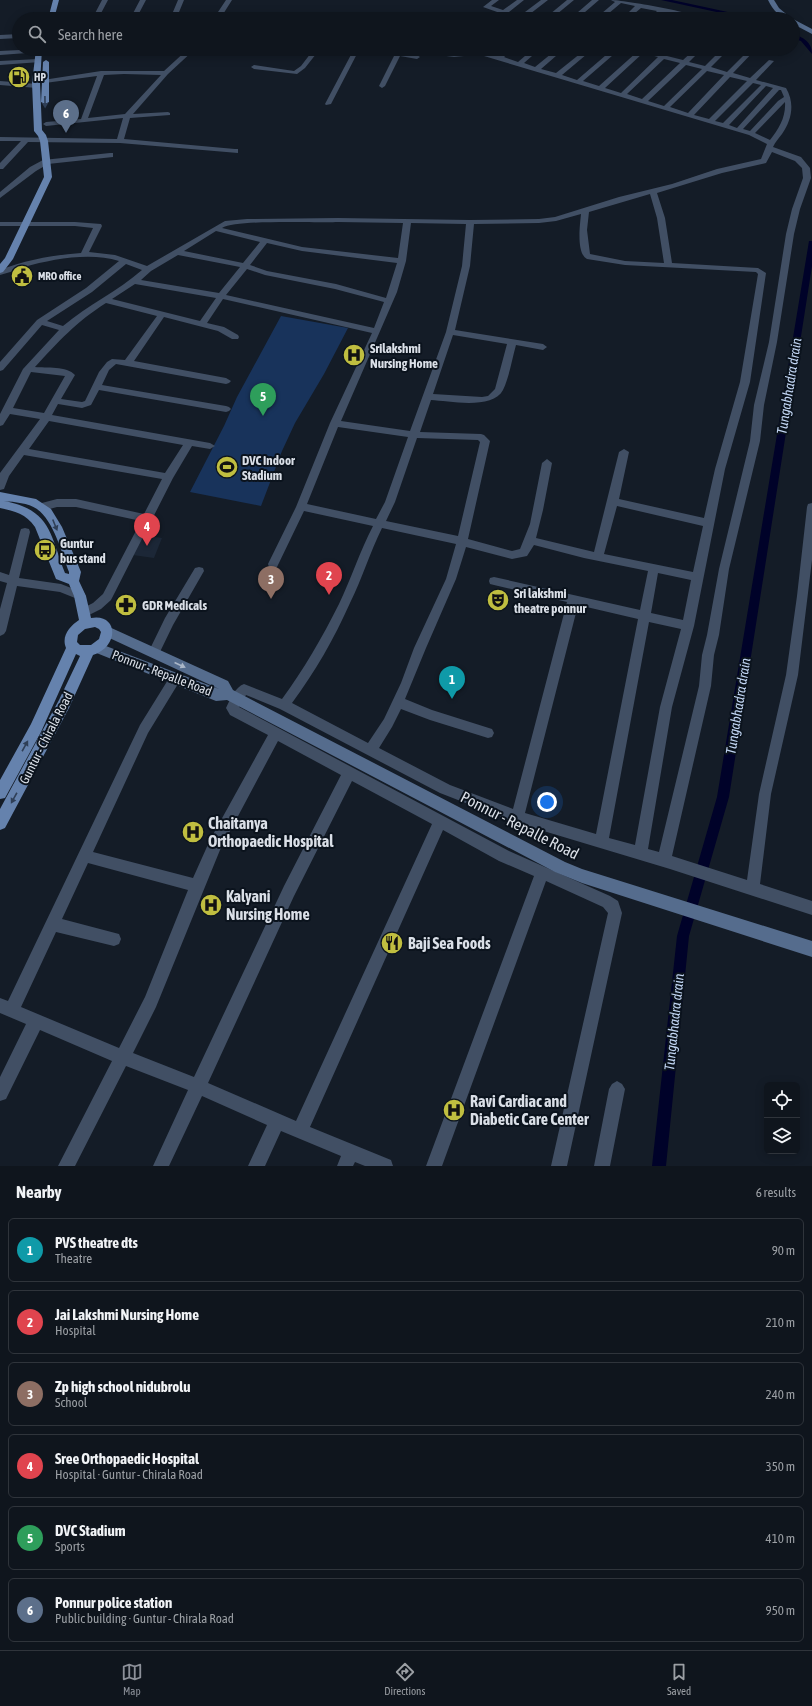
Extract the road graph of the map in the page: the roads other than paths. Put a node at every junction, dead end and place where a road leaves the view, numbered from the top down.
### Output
1 (49, 0) edge
2 (56, 0) edge
3 (106, 0) edge
4 (143, 0) edge
5 (181, 0) edge
6 (229, 0) edge
7 (496, 0) edge
8 (521, 0) edge
9 (545, 0) edge
10 (571, 0) edge
11 (596, 0) edge
12 (771, 0) edge
13 (617, 1) edge
14 (640, 6) junction
15 (661, 10) joint
16 (46, 12) edge
17 (53, 12) edge
18 (99, 12) edge
19 (137, 12) edge
20 (176, 12) edge
21 (221, 12) edge
22 (501, 12) edge
23 (505, 12) edge
24 (531, 12) edge
25 (556, 12) edge
26 (581, 12) edge
27 (605, 12) edge
28 (633, 12) edge
29 (666, 12) edge
30 (780, 12) edge
31 (800, 25) edge
32 (812, 32) edge
33 (12, 36) edge
34 (0, 37) edge
35 (12, 52) edge
36 (0, 53) edge
37 (38, 56) edge
38 (185, 56) edge
39 (312, 56) edge
40 (353, 56) edge
41 (397, 56) edge
42 (413, 56) edge
43 (486, 56) edge
44 (501, 56) edge
45 (529, 56) edge
46 (552, 56) edge
47 (581, 56) edge
48 (609, 56) edge
49 (636, 56) edge
50 (661, 56) edge
51 (692, 56) edge
52 (719, 56) edge
53 (746, 56) edge
54 (46, 57) dead end
55 (420, 57) dead end
56 (664, 57) junction
57 (499, 58) junction
58 (38, 61) junction
59 (771, 61) dead end
60 (0, 63) edge
61 (684, 63) junction
62 (518, 65) junction
63 (129, 67) dead end
64 (254, 67) dead end
65 (706, 69) junction
66 (535, 70) junction
67 (169, 71) junction
68 (101, 73) junction
69 (729, 74) junction
70 (557, 76) junction
71 (753, 80) junction
72 (45, 81) junction
73 (0, 83) edge
74 (578, 83) junction
75 (766, 83) junction
76 (37, 86) junction
77 (382, 86) dead end
78 (778, 87) junction
79 (600, 89) junction
80 (622, 96) junction
81 (786, 98) junction
82 (643, 102) junction
83 (328, 104) dead end
84 (664, 109) junction
85 (168, 114) dead end
86 (127, 116) junction
87 (689, 116) junction
88 (46, 118) junction
89 (82, 121) junction
90 (710, 122) junction
91 (724, 126) junction
92 (738, 130) junction
93 (751, 134) junction
94 (43, 138) junction
95 (0, 139) edge
96 (25, 141) junction
97 (120, 142) junction
98 (769, 148) junction
99 (235, 151) dead end
100 (110, 155) dead end
101 (3, 160) edge
102 (46, 162) junction
103 (0, 167) edge
104 (653, 191) junction
105 (0, 196) edge
106 (585, 210) junction
107 (407, 222) junction
108 (470, 222) junction
109 (0, 224) edge
110 (26, 224) junction
111 (216, 229) junction
112 (265, 241) junction
113 (176, 252) junction
114 (84, 255) junction
115 (125, 261) junction
116 (402, 261) junction
117 (668, 265) junction
118 (246, 266) junction
119 (148, 269) junction
120 (0, 272) edge
121 (134, 281) junction
122 (221, 296) junction
123 (105, 300) junction
124 (389, 301) junction
125 (162, 314) junction
126 (40, 322) junction
127 (202, 324) junction
128 (66, 329) junction
129 (377, 331) junction
130 (450, 332) junction
131 (235, 337) dead end
132 (512, 342) junction
133 (543, 347) dead end
134 (128, 363) junction
135 (0, 368) edge
136 (28, 369) junction
137 (226, 381) dead end
138 (97, 387) junction
139 (426, 397) junction
140 (56, 401) junction
141 (226, 409) dead end
142 (7, 410) junction
143 (47, 416) junction
144 (0, 423) edge
145 (335, 423) junction
146 (414, 436) junction
147 (188, 443) junction
148 (210, 446) dead end
149 (23, 451) junction
150 (624, 452) dead end
151 (547, 463) dead end
152 (168, 477) junction
153 (0, 486) edge
154 (0, 496) edge
155 (613, 501) junction
156 (0, 504) edge
157 (42, 507) junction
158 (301, 507) junction
159 (812, 507) edge
160 (147, 518) junction
161 (379, 523) junction
162 (708, 524) junction
163 (25, 532) dead end
164 (530, 540) junction
165 (462, 542) junction
166 (598, 556) junction
167 (273, 564) dead end
168 (654, 568) junction
169 (199, 571) dead end
170 (0, 576) edge
171 (697, 577) junction
172 (13, 581) junction
173 (73, 581) junction
174 (494, 581) dead end
175 (80, 596) junction
176 (574, 599) junction
177 (85, 617) junction
178 (646, 618) junction
179 (688, 626) junction
180 (0, 631) edge
181 (107, 631) junction
182 (73, 647) junction
183 (93, 650) junction
184 (154, 653) junction
185 (175, 679) junction
186 (237, 698) junction
187 (398, 702) junction
188 (284, 705) junction
189 (488, 733) dead end
190 (275, 734) junction
191 (370, 751) junction
192 (350, 773) junction
193 (0, 793) edge
194 (517, 817) junction
195 (440, 821) junction
196 (0, 823) edge
197 (601, 842) junction
198 (640, 854) junction
199 (86, 856) junction
200 (667, 861) junction
201 (542, 873) junction
202 (197, 886) junction
203 (754, 889) junction
204 (812, 908) edge
205 (53, 924) junction
206 (114, 939) dead end
207 (812, 949) edge
208 (6, 1007) edge
209 (36, 1021) junction
210 (123, 1058) junction
211 (198, 1086) junction
212 (617, 1089) dead end
213 (0, 1093) edge
214 (278, 1121) junction
215 (300, 1131) junction
216 (348, 1159) edge
217 (66, 1166) edge
218 (161, 1166) edge
219 (256, 1166) edge
220 (385, 1166) edge
221 (434, 1166) edge
222 (559, 1166) edge
223 (602, 1166) edge

1 - 16 main road
2 - 17 main road
3 - 18 street
4 - 19 street
5 - 20 street
6 - 21 street
7 - 22 street
8 - 23 street
9 - 24 street
10 - 25 street
11 - 26 street
12 - 30 main road
13 - 14 street
13 - 27 street
14 - 15 street
14 - 28 street
15 - 29 street
31 - 32 main road
33 - 34 street
35 - 36 street
37 - 58 main road
38 - 67 street
39 - 64 street
40 - 83 street
41 - 77 street
42 - 55 street
43 - 57 street
44 - 57 street
45 - 62 street
46 - 66 street
47 - 70 street
48 - 74 street
49 - 79 street
50 - 56 street
51 - 61 street
52 - 65 street
53 - 69 street
54 - 72 main road
56 - 61 street
56 - 80 street
57 - 62 street
58 - 60 street
58 - 76 main road
59 - 71 street
61 - 65 street
61 - 82 street
62 - 66 street
63 - 67 street
65 - 69 street
65 - 84 street
66 - 70 street
67 - 68 street
67 - 86 street
68 - 72 street
68 - 89 street
69 - 71 street
69 - 87 street
70 - 74 street
71 - 75 street
71 - 90 street
72 -> 88 main road
73 - 76 street
74 - 79 street
75 - 78 street
75 - 91 street
76 - 94 main road
78 - 81 street
78 - 92 street
79 - 80 street
80 - 82 street
81 - 93 street
81 - 98 street
82 - 84 street
84 - 87 street
85 - 86 street
86 - 89 street
86 - 97 street
87 - 90 street
88 - 89 street
88 - 94 main road
90 - 91 street
91 - 92 street
92 - 93 street
93 - 98 street
94 - 96 street
94 - 97 street
94 - 102 main road
95 - 96 street
96 - 101 street
97 - 99 street
98 - 104 street
98 - 200 street
100 - 102 street
101 - 103 street
102 - 105 street
102 - 110 main road
104 - 106 street
104 - 117 street
106 - 108 street
106 - 117 street
107 - 108 street
107 - 111 street
107 - 116 street
108 - 130 street
109 - 110 street
110 - 114 street
110 - 120 main road
111 - 112 street
111 - 113 street
112 - 116 street
112 - 118 street
113 - 118 street
113 - 119 street
114 - 115 street
114 - 120 street
115 - 119 street
115 - 126 street
116 - 124 street
117 - 162 street
118 - 122 street
118 - 124 street
119 - 121 street
121 - 122 street
121 - 123 street
122 - 127 street
122 - 129 street
123 - 125 street
123 - 128 street
124 - 129 street
125 - 127 street
125 - 134 street
126 - 128 street
126 - 135 street
127 - 131 street
128 - 136 street
129 - 145 street
130 - 132 street
130 - 139 street
132 - 133 street
132 - 139 street
134 - 137 street
134 - 138 street
136 - 140 street
136 - 142 street
138 - 140 street
138 - 141 street
139 - 146 street
140 - 143 street
142 - 143 street
142 - 144 street
143 - 147 street
143 - 149 street
145 - 146 street
145 - 158 street
146 - 161 street
146 - 165 street
147 - 148 street
147 - 152 street
149 - 152 street
149 - 153 street
150 - 155 street
151 - 164 street
152 - 160 street
154 - 157 main road
155 - 162 street
155 - 166 street
156 - 173 main road
157 - 160 street
157 -> 173 main road
158 - 161 street
158 - 167 street
159 - 203 street
160 - 177 street
161 - 165 street
161 - 188 street
162 - 171 street
163 - 172 street
164 - 165 street
164 - 166 street
165 - 187 street
166 - 168 street
168 - 171 street
168 - 178 street
169 - 184 street
170 - 172 street
171 - 179 street
172 - 175 street
172 - 180 street
173 - 175 main road
174 - 176 street
175 - 177 main road
176 - 178 street
176 - 194 street
177 - 181 main road
177 - 182 main road
178 - 179 street
178 - 197 street
179 - 198 street
181 - 183 main road
181 - 184 main road, Ponnur - Repalle Road
182 - 183 main road
193 -> 182 main road, Guntur - Chirala Road
183 - 185 main road, Ponnur - Repalle Road
183 -> 196 main road, Guntur - Chirala Road
184 -> 186 main road, Ponnur - Repalle Road
185 - 186 main road, Ponnur - Repalle Road
185 - 199 street
186 - 188 street
186 - 190 street
186 - 207 main road, Ponnur - Repalle Road
187 - 189 street
187 - 191 street
188 - 191 street
190 - 192 street
190 - 202 street
191 - 194 street
192 - 195 street
192 - 211 street
194 - 197 street
195 - 201 street
195 - 215 street
197 - 198 street
198 - 200 street
199 - 202 street
199 - 205 street
200 - 203 street
201 - 221 street
201 - 222 street
202 - 210 street
203 - 204 street
205 - 206 street
205 - 208 street
208 - 209 street
209 - 210 street
209 - 213 street
210 - 211 street
210 - 217 street
211 - 214 street
211 - 218 street
212 - 223 street
214 - 215 street
214 - 219 street
215 - 216 street
216 - 220 street

